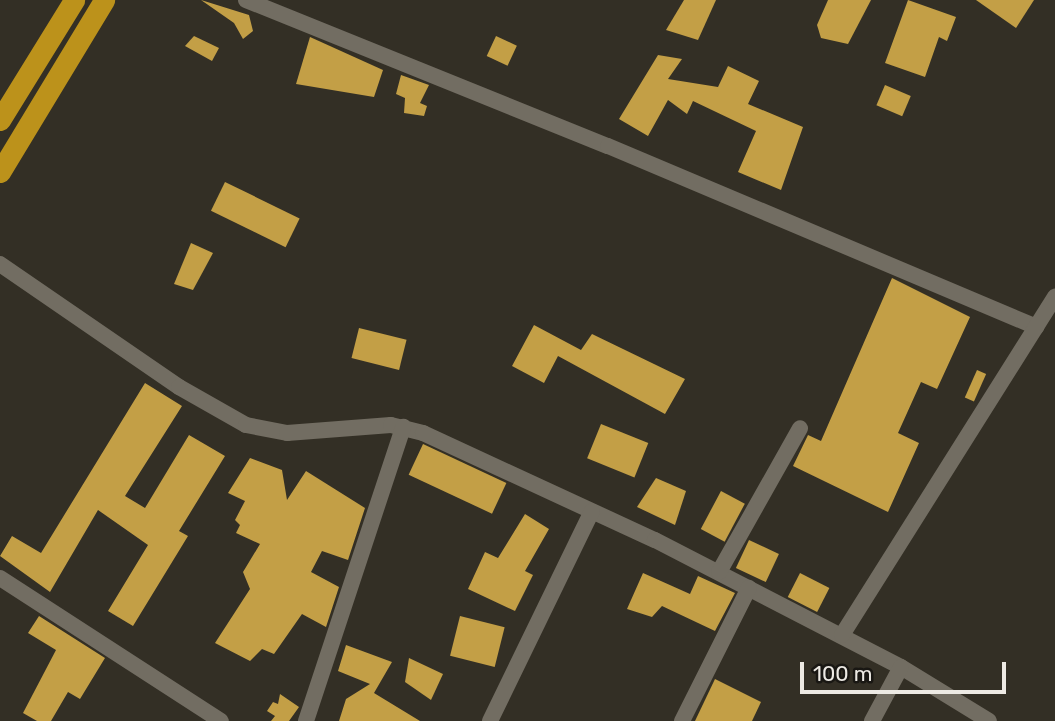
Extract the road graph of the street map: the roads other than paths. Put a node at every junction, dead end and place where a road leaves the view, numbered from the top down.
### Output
1 (74, 0) edge
2 (104, 0) edge
3 (246, 0) edge
4 (0, 120) edge
5 (0, 172) edge
6 (0, 264) edge
7 (1055, 297) edge
8 (1035, 327) junction
9 (403, 427) junction
10 (800, 428) dead end
11 (592, 511) junction
12 (719, 572) junction
13 (0, 578) edge
14 (749, 588) junction
15 (842, 635) junction
16 (901, 667) junction
17 (220, 721) edge
18 (306, 721) edge
19 (490, 721) edge
20 (682, 721) edge
21 (872, 721) edge
22 (989, 721) edge

1 - 4 highway
2 - 5 highway
3 - 8 street
6 - 9 street
7 - 8 street
8 - 15 street
9 - 11 street
9 - 18 street
10 - 12 street
11 - 12 street
11 - 19 street
12 - 14 street
13 - 17 street
14 - 15 street
14 - 20 street
15 - 16 street
16 - 21 street
16 - 22 street

